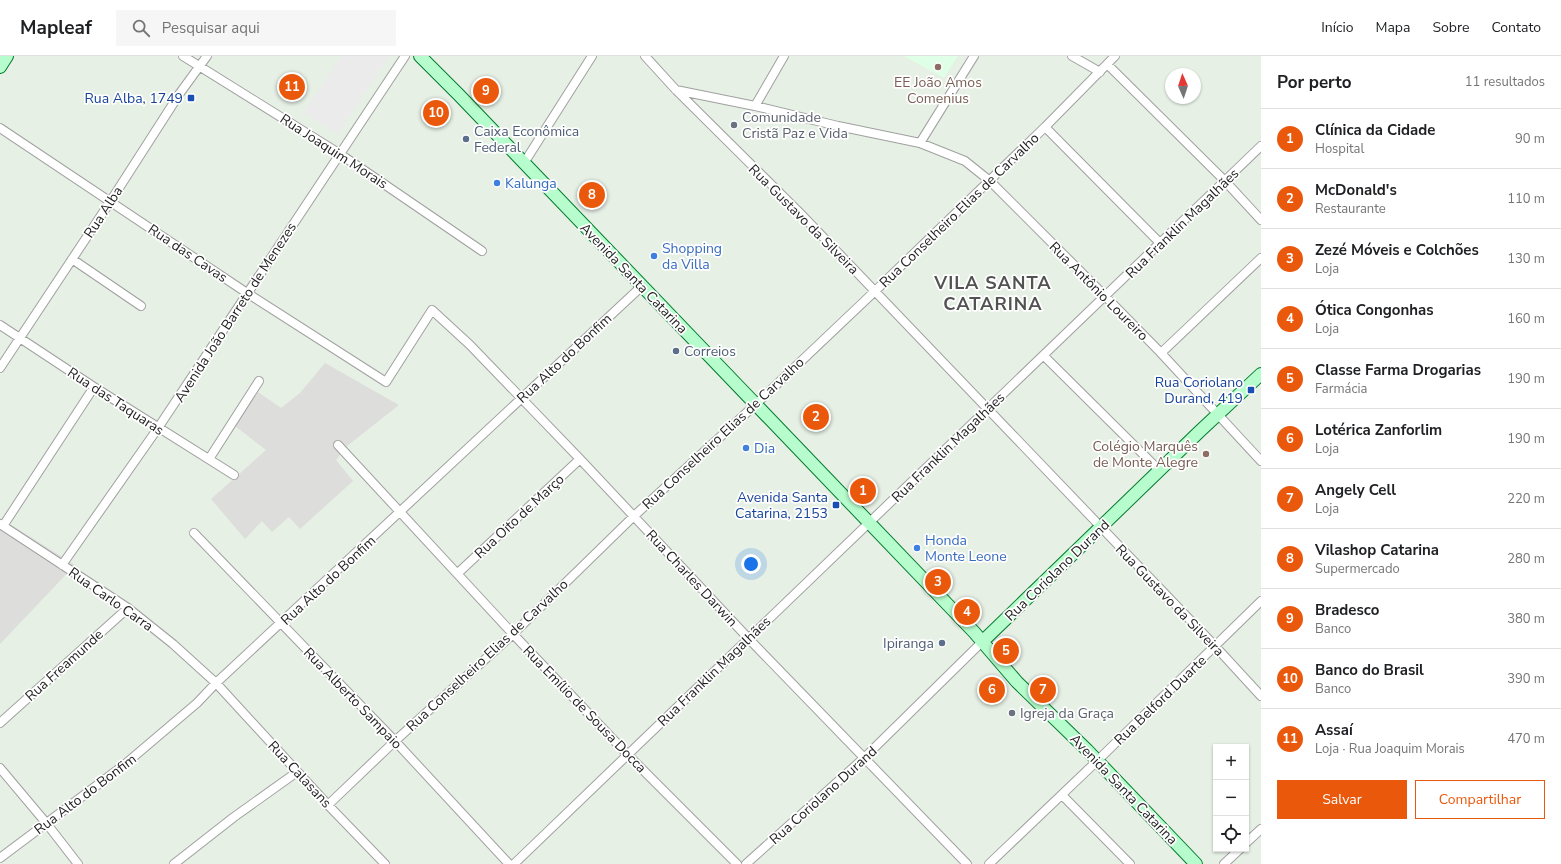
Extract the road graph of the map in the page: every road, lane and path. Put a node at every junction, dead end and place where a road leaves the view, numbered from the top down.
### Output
1 (7, 56) edge
2 (183, 56) edge
3 (207, 56) edge
4 (404, 56) edge
5 (420, 56) edge
6 (592, 56) edge
7 (645, 56) edge
8 (784, 56) edge
9 (974, 56) edge
10 (1072, 56) edge
11 (1115, 56) edge
12 (1107, 64) junction
13 (200, 66) junction
14 (0, 67) edge
15 (1100, 72) junction
16 (676, 90) junction
17 (754, 106) junction
18 (0, 128) edge
19 (1046, 128) junction
20 (920, 142) junction
21 (1261, 146) edge
22 (340, 154) junction
23 (524, 164) junction
24 (990, 181) junction
25 (1225, 181) junction
26 (110, 202) junction
27 (1261, 220) edge
28 (1160, 243) junction
29 (482, 251) dead end
30 (1261, 258) edge
31 (72, 259) junction
32 (642, 286) junction
33 (875, 291) junction
34 (247, 293) junction
35 (1106, 297) junction
36 (141, 306) dead end
37 (432, 310) joint
38 (0, 325) edge
39 (19, 338) junction
40 (1161, 353) junction
41 (1044, 356) junction
42 (0, 368) edge
43 (1261, 374) edge
44 (259, 381) dead end
45 (94, 387) junction
46 (520, 398) junction
47 (755, 404) junction
48 (988, 409) junction
49 (1217, 415) junction
50 (158, 428) junction
51 (338, 445) dead end
52 (209, 459) junction
53 (580, 459) junction
54 (1261, 461) edge
55 (1160, 471) junction
56 (234, 475) dead end
57 (400, 512) junction
58 (634, 516) junction
59 (869, 523) junction
60 (1, 525) edge
61 (1101, 527) junction
62 (194, 534) dead end
63 (62, 564) junction
64 (458, 573) junction
65 (1261, 601) edge
66 (128, 608) junction
67 (281, 624) junction
68 (512, 634) junction
69 (749, 639) junction
70 (982, 642) junction
71 (1215, 646) junction
72 (216, 683) junction
73 (1261, 696) edge
74 (0, 723) edge
75 (395, 741) junction
76 (627, 754) junction
77 (864, 758) junction
78 (1097, 761) junction
79 (0, 768) edge
80 (297, 772) junction
81 (1062, 795) junction
82 (328, 805) junction
83 (47, 824) junction
84 (1261, 829) edge
85 (1249, 840) edge
86 (1237, 852) edge
87 (0, 858) edge
88 (382, 863) edge
89 (78, 864) edge
90 (174, 864) edge
91 (509, 864) edge
92 (514, 864) edge
93 (737, 864) edge
94 (746, 864) edge
95 (967, 864) edge
96 (989, 864) edge
97 (1130, 864) edge
98 (1196, 864) edge
99 (1224, 864) edge

1 - 14 street
2 - 13 street, Rua Joaquim Morais
3 - 13 street, Rua Alba
4 - 22 street, Avenida João Barreto de Menezes
5 - 23 street, Avenida Santa Catarina
6 - 23 street
7 - 16 street, Rua Gustavo da Silveira
8 - 17 street
9 - 20 street
10 - 15 street
11 - 12 street, Rua Conselheiro Elias de Carvalho
12 - 15 street, Rua Conselheiro Elias de Carvalho
12 - 25 street
13 - 22 street, Rua Joaquim Morais
13 - 26 street, Rua Alba
15 - 19 street, Rua Conselheiro Elias de Carvalho
16 - 17 street, Rua Antônio Loureiro
16 - 33 street, Rua Gustavo da Silveira
17 - 20 street, Rua Antônio Loureiro
18 - 26 street, Rua das Cavas
19 - 24 street, Rua Conselheiro Elias de Carvalho
19 - 28 street
20 - 24 street, Rua Antônio Loureiro
21 - 25 street, Rua Franklin Magalhães
22 - 29 street, Rua Joaquim Morais
22 - 34 street, Avenida João Barreto de Menezes
23 - 32 street, Avenida Santa Catarina
24 - 33 street, Rua Conselheiro Elias de Carvalho
24 - 35 street, Rua Antônio Loureiro
25 - 27 street
25 - 28 street, Rua Franklin Magalhães
26 - 31 street, Rua Alba
26 - 34 street, Rua das Cavas
28 - 35 street, Rua Franklin Magalhães
30 - 40 street
31 - 36 street
31 - 39 street, Rua Alba
32 - 46 street, Rua Alto do Bonfim
32 - 47 street, Avenida Santa Catarina
33 - 47 street, Rua Conselheiro Elias de Carvalho
33 - 48 street, Rua Gustavo da Silveira
34 - 37 street, Rua das Cavas
34 - 50 street, Avenida João Barreto de Menezes
35 - 40 street, Rua Antônio Loureiro
35 - 41 street, Rua Franklin Magalhães
37 - 46 street, Rua Charles Darwin
38 - 39 street, Rua das Taquaras
39 - 42 street, Rua Alba
39 - 45 street, Rua das Taquaras
40 - 49 street, Rua Antônio Loureiro
41 - 48 street, Rua Franklin Magalhães
41 - 55 street
43 - 49 street, Rua Coriolano Durand
44 - 52 street
45 - 50 street, Rua das Taquaras
45 - 60 street
46 - 53 street, Rua Charles Darwin
46 - 57 street, Rua Alto do Bonfim
47 - 58 street, Rua Conselheiro Elias de Carvalho
47 - 59 street, Avenida Santa Catarina
48 - 59 street, Rua Franklin Magalhães
48 - 61 street, Rua Gustavo da Silveira
49 - 54 street, Rua Antônio Loureiro
49 - 55 street, Rua Coriolano Durand
50 - 52 street, Rua das Taquaras
50 - 63 street, Avenida João Barreto de Menezes
51 - 57 street, Rua Emílio de Sousa Docca
52 - 56 street, Rua das Taquaras
53 - 58 street, Rua Charles Darwin
53 - 64 street, Rua Oito de Março
55 - 61 street, Rua Coriolano Durand
57 - 64 street, Rua Emílio de Sousa Docca
57 - 67 street, Rua Alto do Bonfim
58 - 68 street, Rua Conselheiro Elias de Carvalho
58 - 69 street, Rua Charles Darwin
59 - 69 street, Rua Franklin Magalhães
59 - 70 street, Avenida Santa Catarina
60 - 63 street, Rua Carlo Carra
61 - 70 street, Rua Coriolano Durand
61 - 71 street, Rua Gustavo da Silveira
62 - 67 street, Rua Alberto Sampaio
63 - 66 street, Rua Carlo Carra
64 - 68 street, Rua Emílio de Sousa Docca
65 - 71 street, Rua Belford Duarte
66 - 72 street, Rua Carlo Carra
66 - 74 street, Rua Freamunde
67 - 72 street, Rua Alto do Bonfim
67 - 75 street, Rua Alberto Sampaio
68 - 75 street, Rua Conselheiro Elias de Carvalho
68 - 76 street, Rua Emílio de Sousa Docca
69 - 76 street, Rua Franklin Magalhães
69 - 77 street, Rua Charles Darwin
70 - 77 street, Rua Coriolano Durand
70 - 78 street, Avenida Santa Catarina
71 - 73 street, Rua Gustavo da Silveira
71 - 78 street, Rua Belford Duarte
72 - 80 street, Rua Calasans
72 - 83 street, Rua Alto do Bonfim
75 - 82 street, Rua Conselheiro Elias de Carvalho
75 - 91 street, Rua Alberto Sampaio
76 - 92 street, Rua Franklin Magalhães
76 - 93 street, Rua Emílio de Sousa Docca
77 - 94 street, Rua Coriolano Durand
77 - 95 street, Rua Charles Darwin
78 - 81 street, Rua Belford Duarte
78 - 98 street, Avenida Santa Catarina
79 - 83 street
80 - 82 street, Rua Calasans
80 - 90 street
81 - 96 street, Rua Belford Duarte
81 - 97 street
82 - 88 street, Rua Calasans
83 - 87 street, Rua Alto do Bonfim
83 - 89 street
84 - 85 street
86 - 99 street

